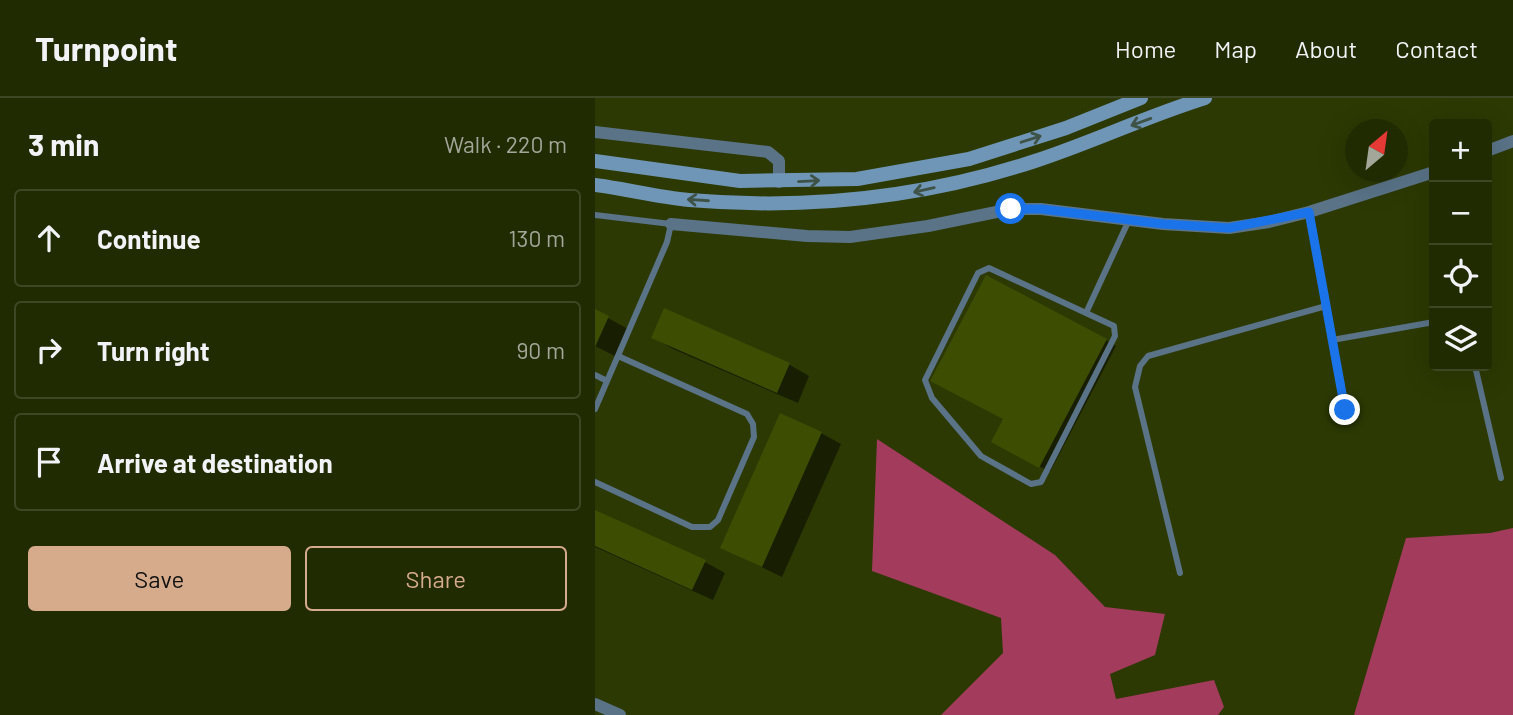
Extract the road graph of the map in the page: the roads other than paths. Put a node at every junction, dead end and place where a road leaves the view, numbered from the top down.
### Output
1 (1141, 98) edge
2 (1205, 98) edge
3 (595, 132) edge
4 (1513, 141) edge
5 (1492, 149) edge
6 (595, 161) edge
7 (1429, 174) edge
8 (779, 182) junction
9 (595, 185) edge
10 (1309, 212) junction
11 (595, 215) edge
12 (1129, 220) junction
13 (671, 224) junction
14 (1326, 306) junction
15 (1086, 313) junction
16 (1429, 323) edge
17 (1332, 340) junction
18 (618, 356) junction
19 (1476, 371) edge
20 (595, 375) edge
21 (607, 381) junction
22 (595, 409) edge
23 (1345, 410) dead end
24 (1501, 478) dead end
25 (595, 482) edge
26 (1180, 573) dead end
27 (596, 709) edge
28 (620, 715) edge

8 -> 1 main road
2 -> 9 main road
3 - 8 street
4 - 5 street
6 - 8 main road
7 - 10 street
10 - 12 street
10 - 14 lane
11 - 13 lane
12 - 13 street
12 - 15 lane
13 - 18 lane
14 - 17 lane
14 - 26 lane
15 - 15 lane
16 - 17 lane
17 - 23 lane
18 - 21 lane
18 - 25 lane
19 - 24 lane
20 - 21 lane
21 - 22 lane
27 - 28 street

